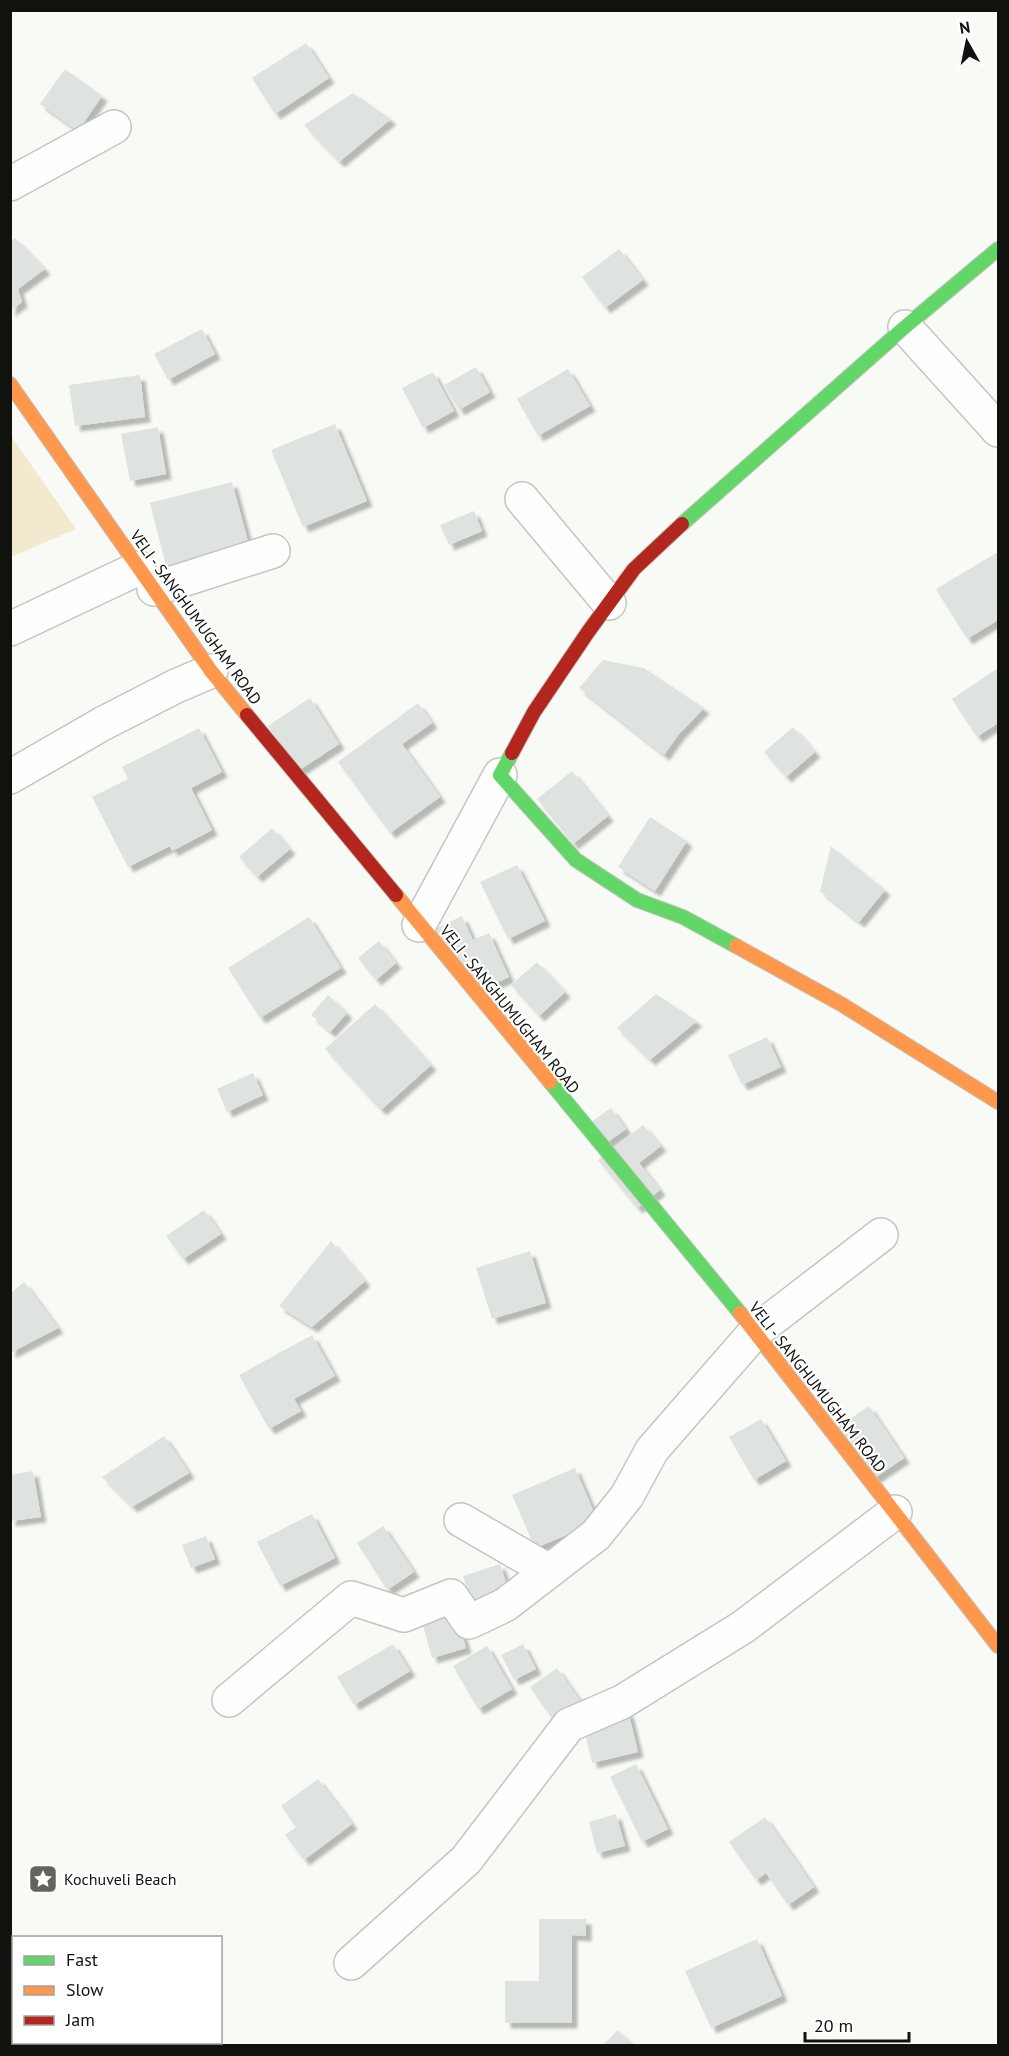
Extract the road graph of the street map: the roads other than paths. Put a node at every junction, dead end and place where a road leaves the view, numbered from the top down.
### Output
1 (114, 127) dead end
2 (10, 184) edge
3 (999, 249) edge
4 (905, 327) junction
5 (10, 384) edge
6 (999, 430) edge
7 (522, 499) dead end
8 (273, 551) dead end
9 (146, 578) junction
10 (609, 603) junction
11 (10, 629) edge
12 (211, 671) junction
13 (500, 776) junction
14 (10, 777) edge
15 (419, 924) junction
16 (999, 1102) edge
17 (881, 1235) dead end
18 (755, 1332) junction
19 (895, 1512) junction
20 (461, 1520) dead end
21 (549, 1571) junction
22 (999, 1646) edge
23 (229, 1700) dead end
24 (351, 1964) dead end

1 - 2 street
3 - 4 main road
4 - 6 street
4 - 10 main road
5 - 9 main road, VELI - SANGHUMUGHAM ROAD
7 - 10 street
8 - 9 street
9 - 11 street
9 - 12 main road, VELI - SANGHUMUGHAM ROAD
10 - 13 main road
12 - 14 street
12 - 15 main road, VELI - SANGHUMUGHAM ROAD
13 - 15 street
13 - 16 main road
15 - 18 main road, VELI - SANGHUMUGHAM ROAD
17 - 18 street
18 - 19 main road, VELI - SANGHUMUGHAM ROAD
18 - 21 street
19 - 22 main road, VELI - SANGHUMUGHAM ROAD
19 - 24 street
20 - 21 street
21 - 23 street

